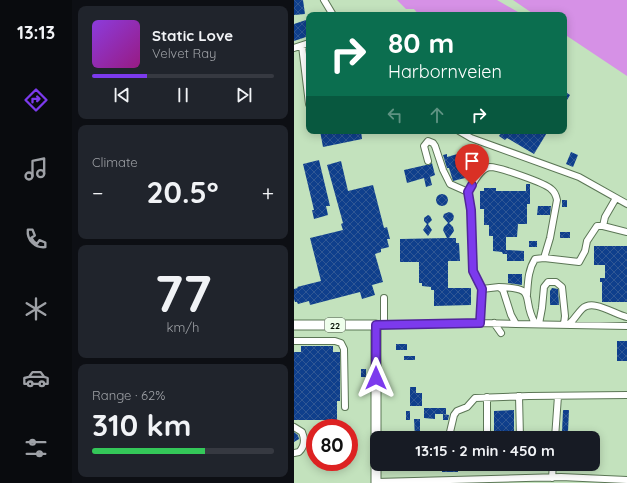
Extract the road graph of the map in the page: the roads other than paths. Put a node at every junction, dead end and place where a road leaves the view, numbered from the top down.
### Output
1 (324, 0) edge
2 (331, 12) edge
3 (306, 45) edge
4 (302, 46) junction
5 (294, 48) edge
6 (306, 79) edge
7 (464, 134) edge
8 (428, 161) dead end
9 (468, 192) junction
10 (616, 198) junction
11 (627, 204) edge
12 (602, 226) junction
13 (627, 232) edge
14 (544, 258) junction
15 (499, 287) junction
16 (482, 289) junction
17 (527, 294) junction
18 (384, 298) dead end
19 (627, 318) edge
20 (480, 323) junction
21 (494, 324) junction
22 (516, 324) junction
23 (537, 324) junction
24 (567, 324) junction
25 (294, 325) edge
26 (380, 325) junction
27 (627, 326) edge
28 (501, 332) dead end
29 (294, 341) edge
30 (627, 395) edge
31 (519, 396) junction
32 (558, 396) junction
33 (487, 397) junction
34 (345, 407) dead end
35 (294, 427) edge
36 (450, 431) edge
37 (487, 431) edge
38 (520, 431) edge
39 (556, 431) edge
40 (294, 453) edge
41 (552, 471) edge
42 (552, 478) junction
43 (627, 480) edge
44 (587, 481) edge
45 (376, 483) edge

1 - 2 street
3 - 4 street
4 - 5 street
4 - 6 street
7 - 10 street
8 - 9 street
9 - 14 street
9 - 16 street
10 - 11 street
10 - 12 street
12 - 13 street
12 - 14 street
14 - 17 street
15 - 16 street
15 - 17 street
15 - 22 street
16 - 20 street
17 - 23 street
18 - 26 street
19 - 24 street
20 - 21 street
20 - 26 street
21 - 22 street
21 - 28 street
22 - 23 street
23 - 24 street
23 - 24 street
24 - 27 street
25 - 26 highway, 22
26 - 45 highway
29 - 34 street
30 - 32 street
31 - 32 street
31 - 33 street
31 - 38 street
32 - 39 street
33 - 36 street
33 - 37 street
35 - 40 street
41 - 42 street
42 - 44 street
42 - 45 street
43 - 44 street

